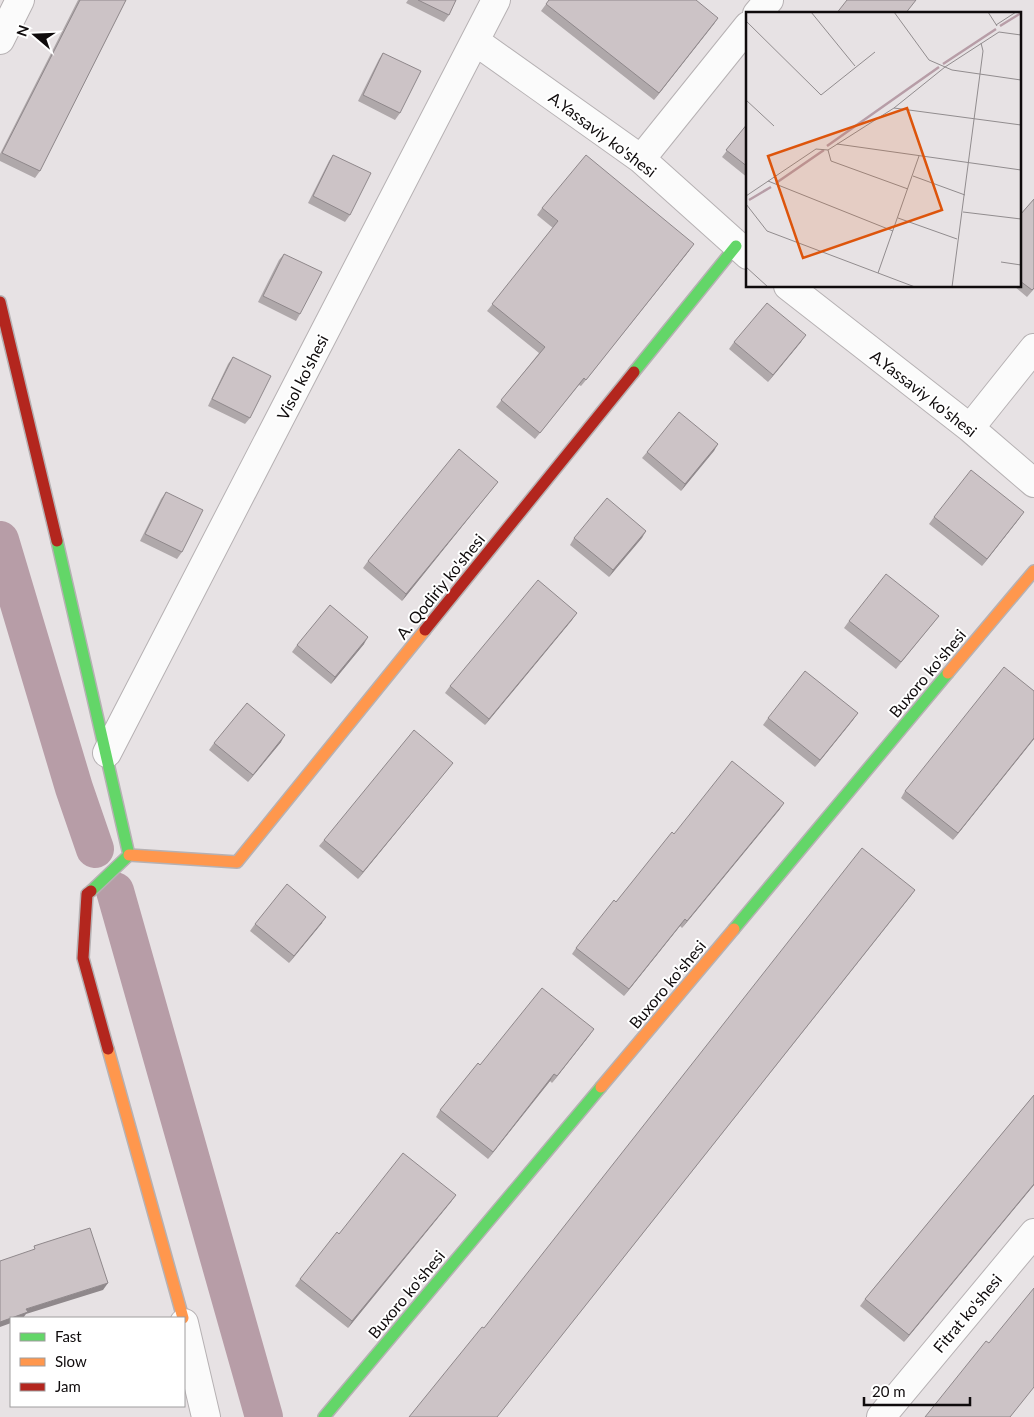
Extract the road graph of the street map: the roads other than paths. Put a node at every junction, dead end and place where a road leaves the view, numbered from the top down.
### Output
1 (20, 0) edge
2 (496, 0) edge
3 (768, 0) edge
4 (759, 12) edge
5 (746, 28) edge
6 (0, 40) edge
7 (475, 41) junction
8 (640, 158) junction
9 (742, 250) edge
10 (791, 288) edge
11 (0, 302) edge
12 (1034, 348) edge
13 (970, 428) junction
14 (1034, 483) edge
15 (1034, 571) edge
16 (107, 753) junction
17 (129, 855) junction
18 (1034, 1233) edge
19 (183, 1317) edge
20 (185, 1327) edge
21 (206, 1417) edge
22 (324, 1417) edge
23 (881, 1417) edge

1 - 6 street
2 - 7 street, Visol ko'shesi
3 - 4 street
5 - 8 street
7 - 8 street, A.Yassaviy ko'shesi
7 - 16 street, Visol ko'shesi
8 - 9 street, A.Yassaviy ko'shesi
9 - 17 street, A. Qodiriy ko'shesi
10 - 13 street, A.Yassaviy ko'shesi
11 - 16 street
12 - 13 street
13 - 14 street, A.Yassaviy ko'shesi
15 - 22 street, Buxoro ko'shesi
16 - 17 street
17 - 19 street
18 - 23 street, Fitrat ko'shesi
20 - 21 street

